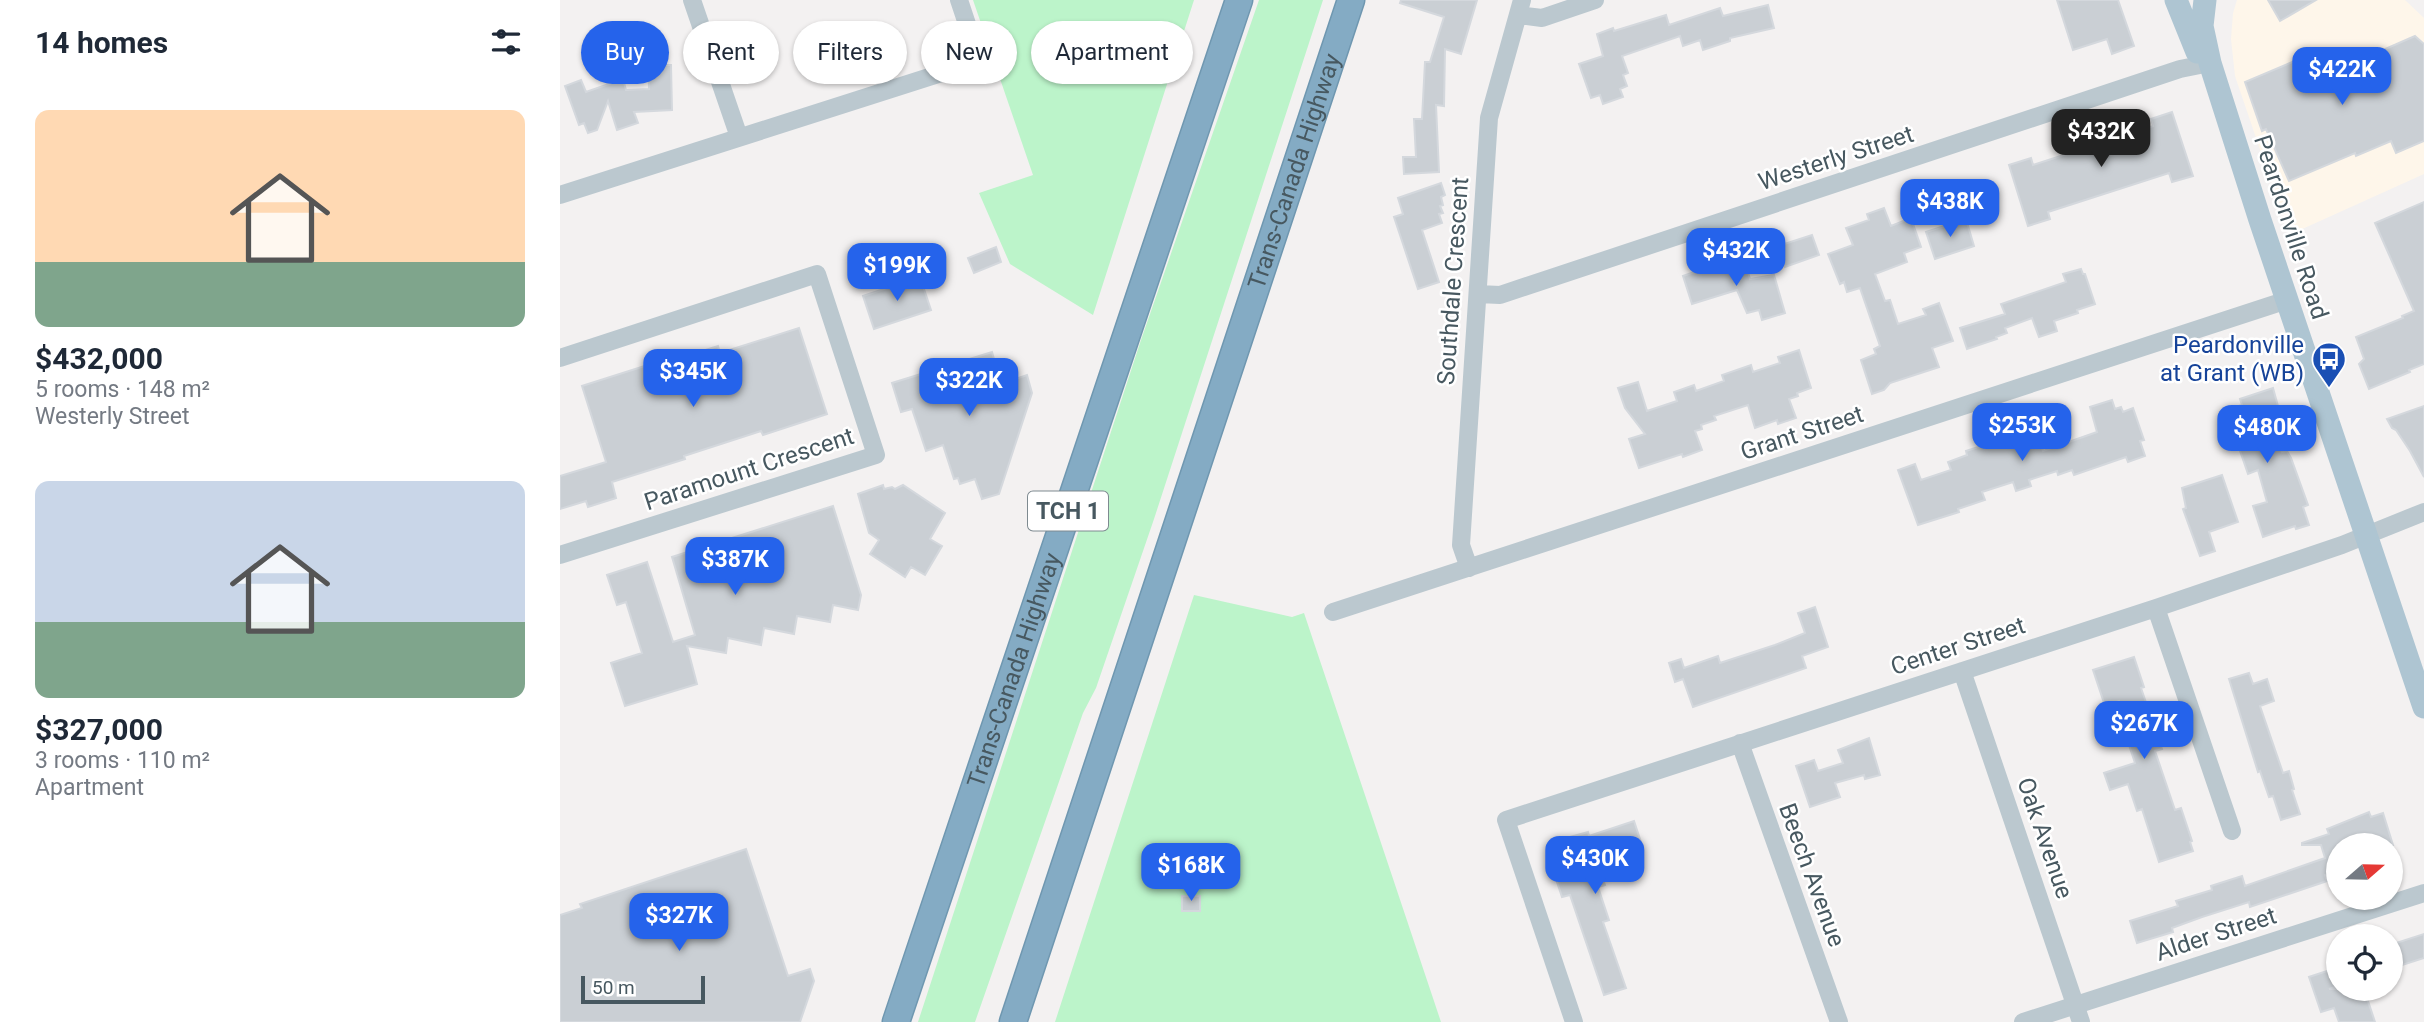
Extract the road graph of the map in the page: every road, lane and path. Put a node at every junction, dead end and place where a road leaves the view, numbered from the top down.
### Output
1 (692, 0) edge
2 (959, 0) edge
3 (1239, 0) edge
4 (1351, 0) edge
5 (1595, 0) edge
6 (2176, 0) edge
7 (2205, 0) edge
8 (1520, 7) edge
9 (2210, 63) junction
10 (739, 137) junction
11 (560, 195) edge
12 (1478, 294) junction
13 (2287, 300) junction
14 (560, 358) edge
15 (2424, 512) edge
16 (2367, 536) junction
17 (560, 555) edge
18 (1469, 568) junction
19 (2156, 608) junction
20 (1333, 612) dead end
21 (1962, 671) junction
22 (2424, 706) edge
23 (1740, 743) junction
24 (2232, 831) dead end
25 (2424, 893) edge
26 (2079, 1014) edge
27 (896, 1022) edge
28 (1013, 1022) edge
29 (1574, 1022) edge
30 (1839, 1022) edge
31 (2023, 1022) edge

1 - 10 street
2 - 10 street
3 - 27 highway, Trans-Canada Highway / TCH 1
4 - 28 highway, Trans-Canada Highway
5 - 8 street
6 - 9 main road
7 - 9 main road, Peardonville Road
8 - 12 street, Southdale Crescent
9 - 12 street, Westerly Street
9 - 13 main road, Peardonville Road
10 - 11 street
12 - 18 street, Southdale Crescent
13 - 16 main road, Peardonville Road
13 - 18 street, Grant Street
14 - 17 street, Paramount Crescent
15 - 16 street, Center Street
16 - 19 street, Center Street
16 - 22 main road, Peardonville Road
18 - 20 street, Grant Street
19 - 21 street, Center Street
19 - 24 street
21 - 23 street, Center Street
21 - 26 street, Oak Avenue
23 - 29 street, Center Street
23 - 30 street, Beech Avenue
25 - 26 street, Alder Street
26 - 31 street, Alder Street

